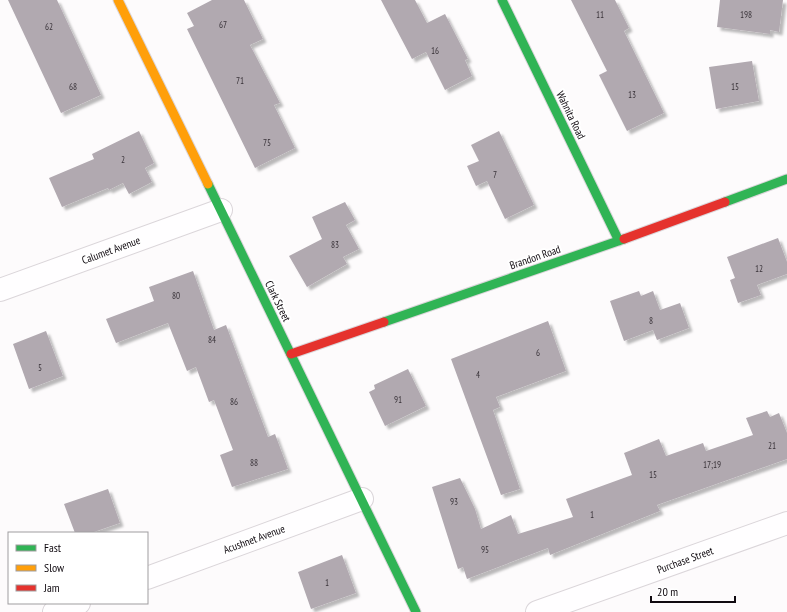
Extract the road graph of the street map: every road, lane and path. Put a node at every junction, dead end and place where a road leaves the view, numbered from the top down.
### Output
1 (118, 0) edge
2 (502, 0) edge
3 (787, 179) edge
4 (221, 210) junction
5 (619, 241) junction
6 (0, 290) edge
7 (291, 354) junction
8 (362, 499) junction
9 (787, 523) edge
10 (148, 578) edge
11 (76, 604) edge
12 (54, 612) edge
13 (416, 612) edge
14 (537, 612) edge

1 - 4 street, Clark Street
2 - 5 street, Wahnita Road
3 - 5 street, Brandon Road
4 - 6 street, Calumet Avenue
4 - 7 street, Clark Street
5 - 7 street, Brandon Road
7 - 8 street, Clark Street
8 - 10 street, Acushnet Avenue
8 - 13 street, Clark Street
9 - 14 street, Purchase Street
11 - 12 street

